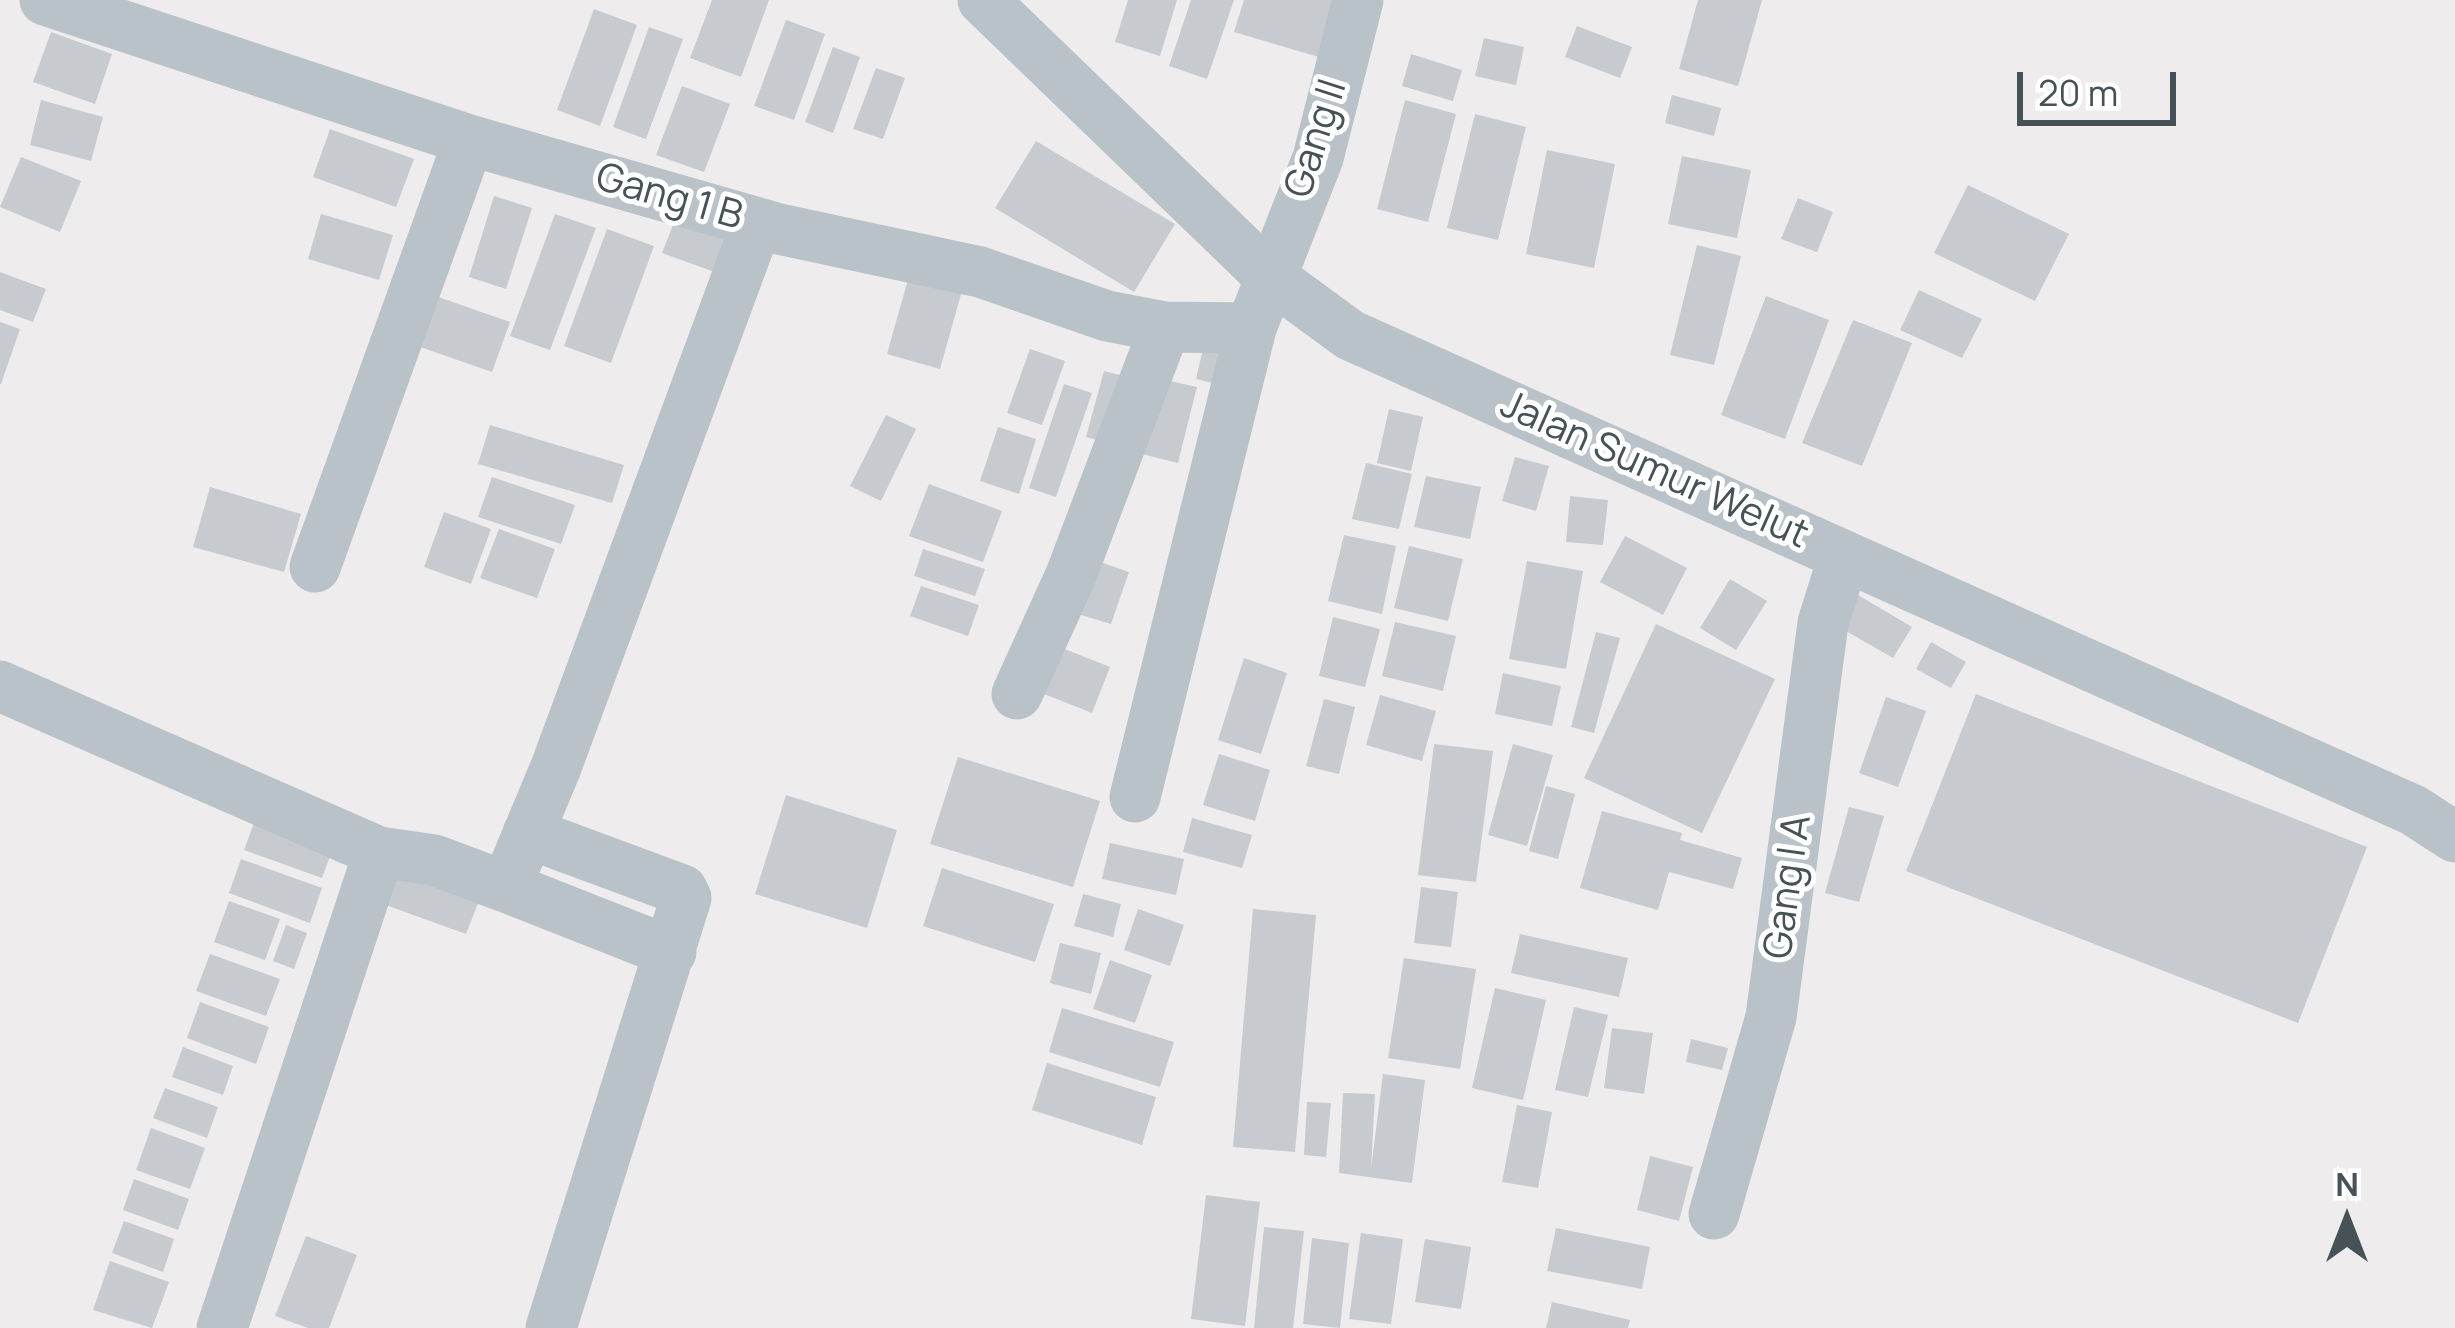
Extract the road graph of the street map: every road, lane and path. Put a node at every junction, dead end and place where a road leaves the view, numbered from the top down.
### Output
1 (45, 0) edge
2 (983, 0) edge
3 (1358, 0) edge
4 (469, 140) junction
5 (757, 223) junction
6 (1268, 275) junction
7 (1165, 327) junction
8 (1251, 328) junction
9 (1844, 556) junction
10 (316, 567) dead end
11 (0, 686) edge
12 (1017, 694) dead end
13 (1135, 797) dead end
14 (2434, 823) edge
15 (528, 833) junction
16 (379, 852) junction
17 (506, 886) junction
18 (671, 952) junction
19 (1714, 1214) dead end
20 (222, 1328) edge
21 (551, 1328) edge

1 - 4 street, Gang 1 B
2 - 6 street, Jalan Sumur Welut
3 - 6 street, Gang II
4 - 5 street, Gang 1 B
4 - 10 street
5 - 7 street, Gang 1 B
5 - 15 street
6 - 8 street
6 - 9 street, Jalan Sumur Welut
7 - 8 street, Gang 1 B
7 - 12 street
8 - 13 street
9 - 14 street, Jalan Sumur Welut
9 - 19 street, Gang I A
11 - 16 street
15 - 17 street
15 - 18 street
16 - 17 street
16 - 20 street
17 - 18 street
18 - 21 street

